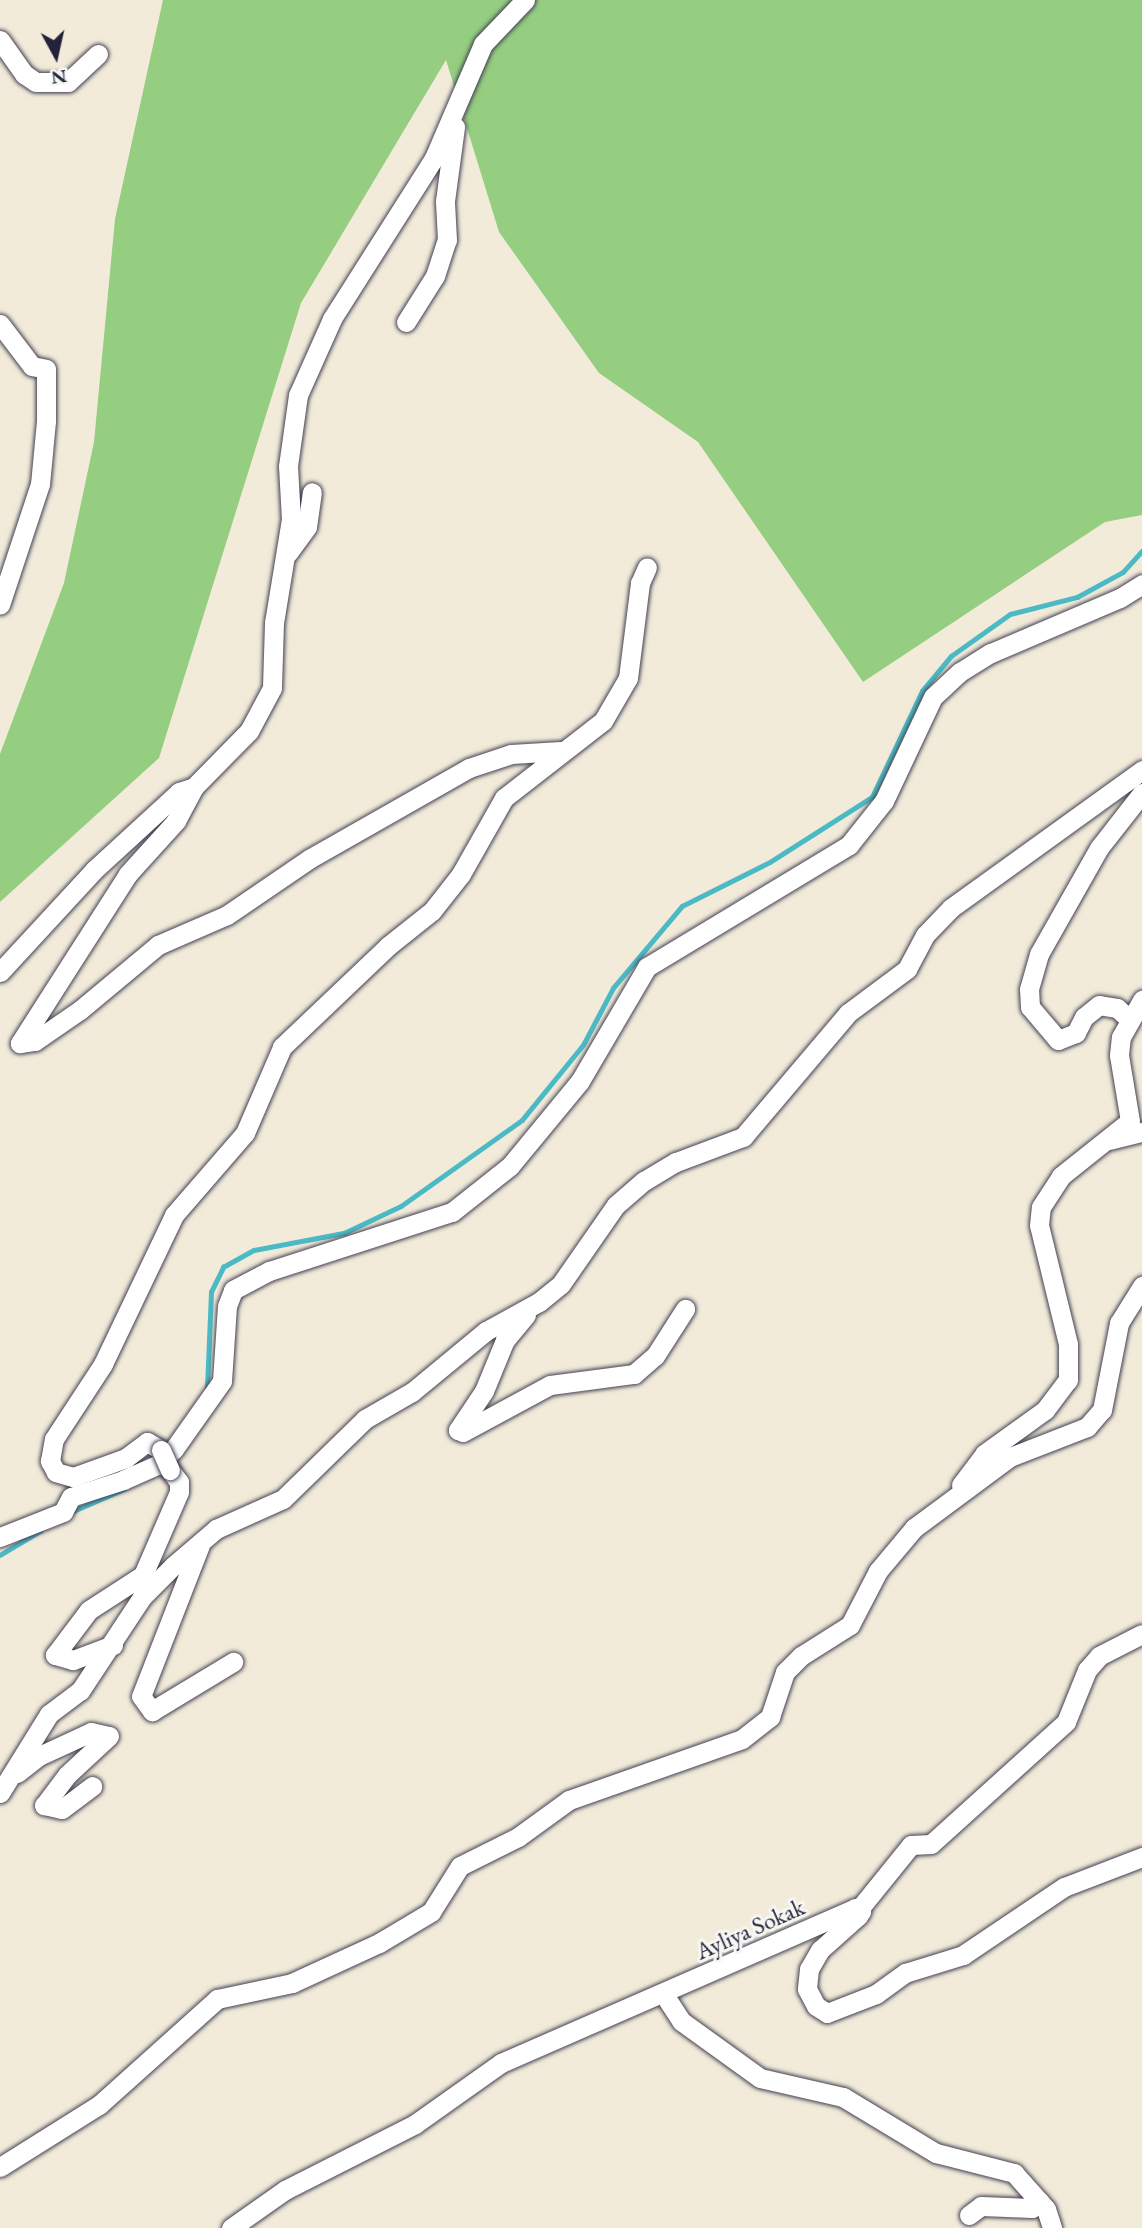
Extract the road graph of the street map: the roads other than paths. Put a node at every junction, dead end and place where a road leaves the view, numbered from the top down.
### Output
1 (525, 0) edge
2 (0, 40) edge
3 (98, 54) dead end
4 (456, 116) junction
5 (406, 322) dead end
6 (0, 324) edge
7 (312, 492) dead end
8 (287, 554) junction
9 (647, 567) dead end
10 (1142, 584) edge
11 (0, 605) edge
12 (561, 751) junction
13 (1142, 770) edge
14 (194, 787) junction
15 (1142, 793) edge
16 (0, 972) edge
17 (1142, 1000) edge
18 (1129, 1019) junction
19 (1142, 1132) edge
20 (1098, 1142) junction
21 (1142, 1286) edge
22 (539, 1302) junction
23 (685, 1309) dead end
24 (955, 1495) junction
25 (0, 1537) edge
26 (201, 1541) junction
27 (143, 1575) junction
28 (142, 1597) junction
29 (1142, 1634) edge
30 (113, 1645) junction
31 (233, 1661) dead end
32 (5, 1786) edge
33 (92, 1786) dead end
34 (1142, 1857) edge
35 (860, 1908) junction
36 (663, 1993) junction
37 (0, 2167) edge
38 (1040, 2201) junction
39 (969, 2215) dead end
40 (231, 2228) edge
41 (1052, 2228) edge

1 - 4 street
2 - 3 street
4 - 5 street
4 - 8 street
6 - 11 street
7 - 8 street
8 - 14 street
9 - 12 street
10 - 25 street
12 - 14 street
12 - 27 street, bridge
13 - 22 street
14 - 16 street
15 - 18 street
17 - 18 street
18 - 20 street
19 - 20 street
20 - 24 street
21 - 24 street
22 - 23 street
22 - 26 street
24 - 37 street
26 - 28 street
26 - 31 street
27 - 28 street
27 - 30 street
28 - 30 street
29 - 35 street
30 - 32 street
32 - 33 street
34 - 35 street, Ayliya Sokak
35 - 36 street, Ayliya Sokak
36 - 38 street
36 - 40 street, Ayliya Sokak
38 - 39 street
38 - 41 street

